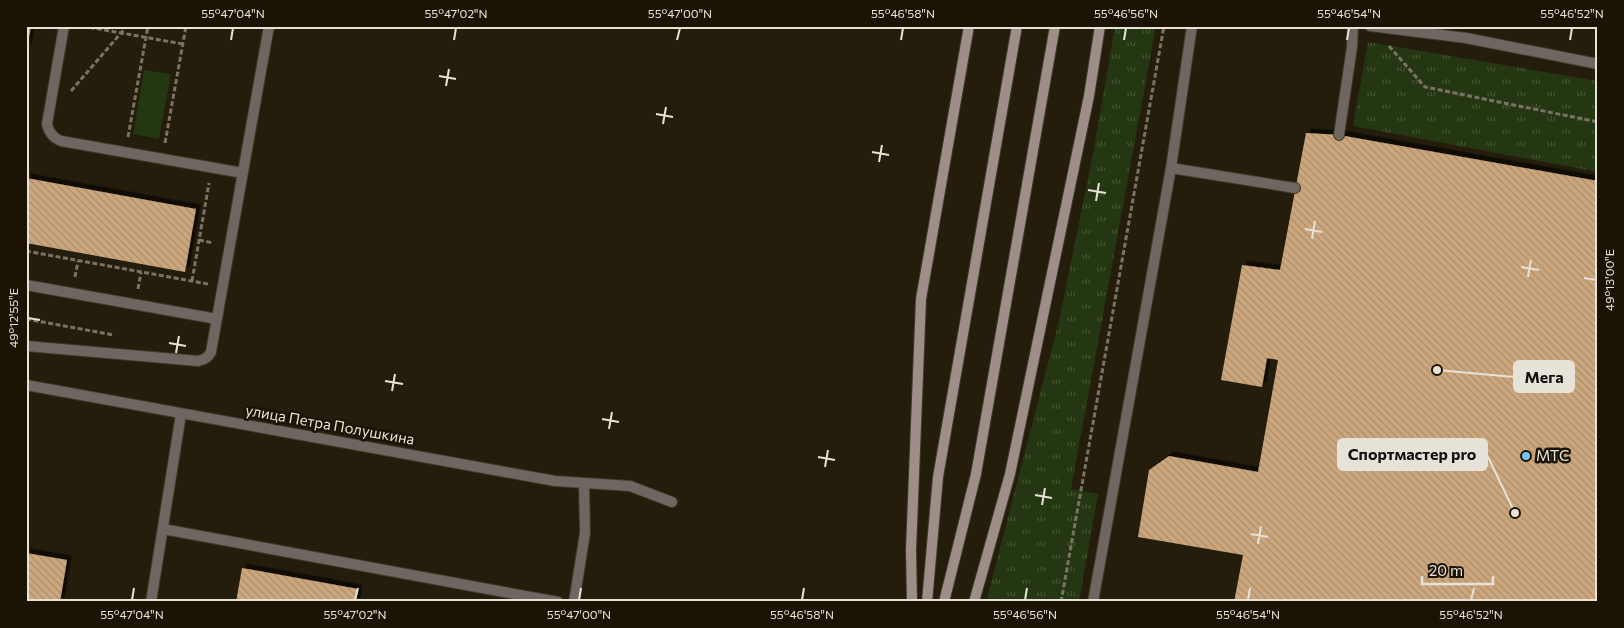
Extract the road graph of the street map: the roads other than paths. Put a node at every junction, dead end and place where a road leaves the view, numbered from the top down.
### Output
1 (64, 26) edge
2 (269, 26) edge
3 (969, 26) edge
4 (1017, 26) edge
5 (1055, 26) edge
6 (1100, 26) edge
7 (1192, 26) edge
8 (1353, 26) edge
9 (1372, 27) edge
10 (1598, 64) edge
11 (1339, 135) dead end
12 (1170, 168) junction
13 (243, 173) junction
14 (1295, 188) dead end
15 (26, 285) edge
16 (217, 319) junction
17 (26, 346) edge
18 (26, 386) edge
19 (181, 414) junction
20 (584, 483) junction
21 (672, 502) dead end
22 (163, 530) junction
23 (151, 602) edge
24 (558, 602) edge
25 (574, 602) edge
26 (912, 602) edge
27 (927, 602) edge
28 (944, 602) edge
29 (974, 602) edge
30 (1092, 602) edge

1 - 13 street
2 - 13 street
3 - 26 main road
4 - 27 main road
5 - 28 main road
6 - 29 main road
7 - 12 street
8 - 11 street
9 - 10 street
12 - 14 street
12 - 30 street
13 - 16 street
15 - 16 street
16 - 17 street
18 - 19 street, улица Петра Полушкина
19 - 20 street, улица Петра Полушкина
19 - 22 street
20 - 21 street, улица Петра Полушкина
20 - 25 street
22 - 23 street
22 - 24 street

